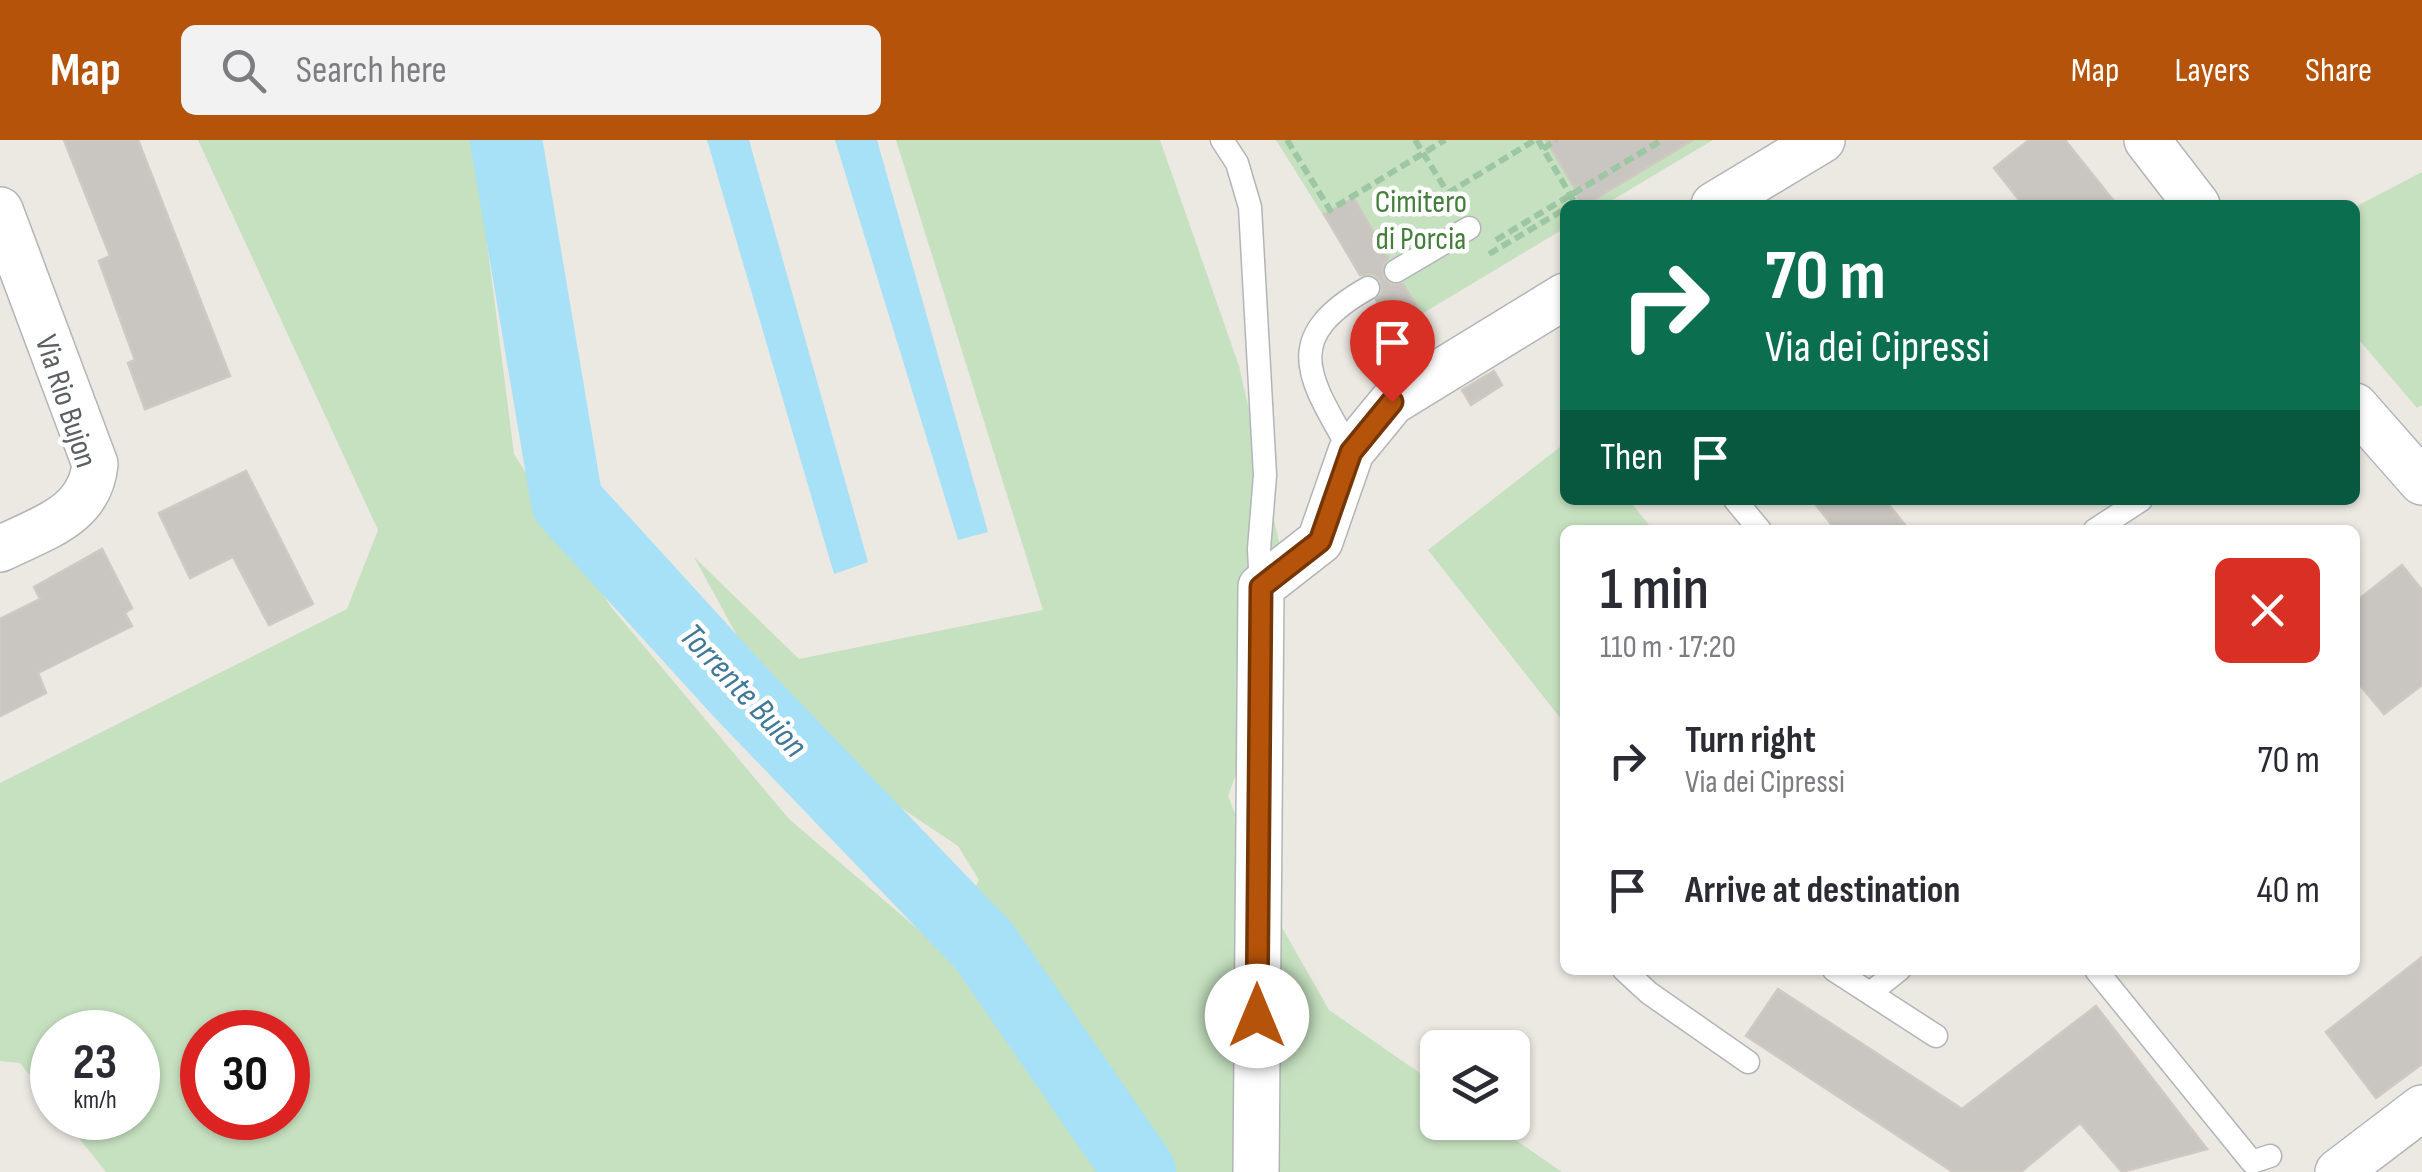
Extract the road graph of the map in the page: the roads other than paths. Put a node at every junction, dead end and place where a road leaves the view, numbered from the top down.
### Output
1 (1222, 140) edge
2 (1822, 140) edge
3 (2147, 140) edge
4 (1722, 200) edge
5 (2193, 200) edge
6 (0, 210) edge
7 (1468, 228) road end
8 (1396, 271) dead end
9 (1368, 288) dead end
10 (1560, 299) edge
11 (2360, 411) edge
12 (1351, 452) junction
13 (2416, 466) edge
14 (1739, 505) edge
15 (2133, 505) edge
16 (1756, 525) edge
17 (2103, 525) edge
18 (0, 548) edge
19 (1261, 587) junction
20 (1629, 975) edge
21 (1842, 975) edge
22 (1893, 975) edge
23 (2100, 975) edge
24 (1870, 993) junction
25 (1936, 1036) dead end
26 (1748, 1062) dead end
27 (2422, 1108) edge
28 (2258, 1163) edge
29 (1256, 1172) edge
30 (2338, 1172) edge

1 - 19 lane
2 - 4 street
3 - 5 street
6 - 18 street, Via Rio Bujon
7 - 8 lane
9 - 12 lane
10 - 12 street
11 - 13 street
12 - 19 street
14 - 16 lane
15 - 17 lane
19 - 29 street
20 - 26 lane
21 - 24 lane
22 - 24 lane
23 - 28 lane
24 - 25 lane
27 - 30 street

